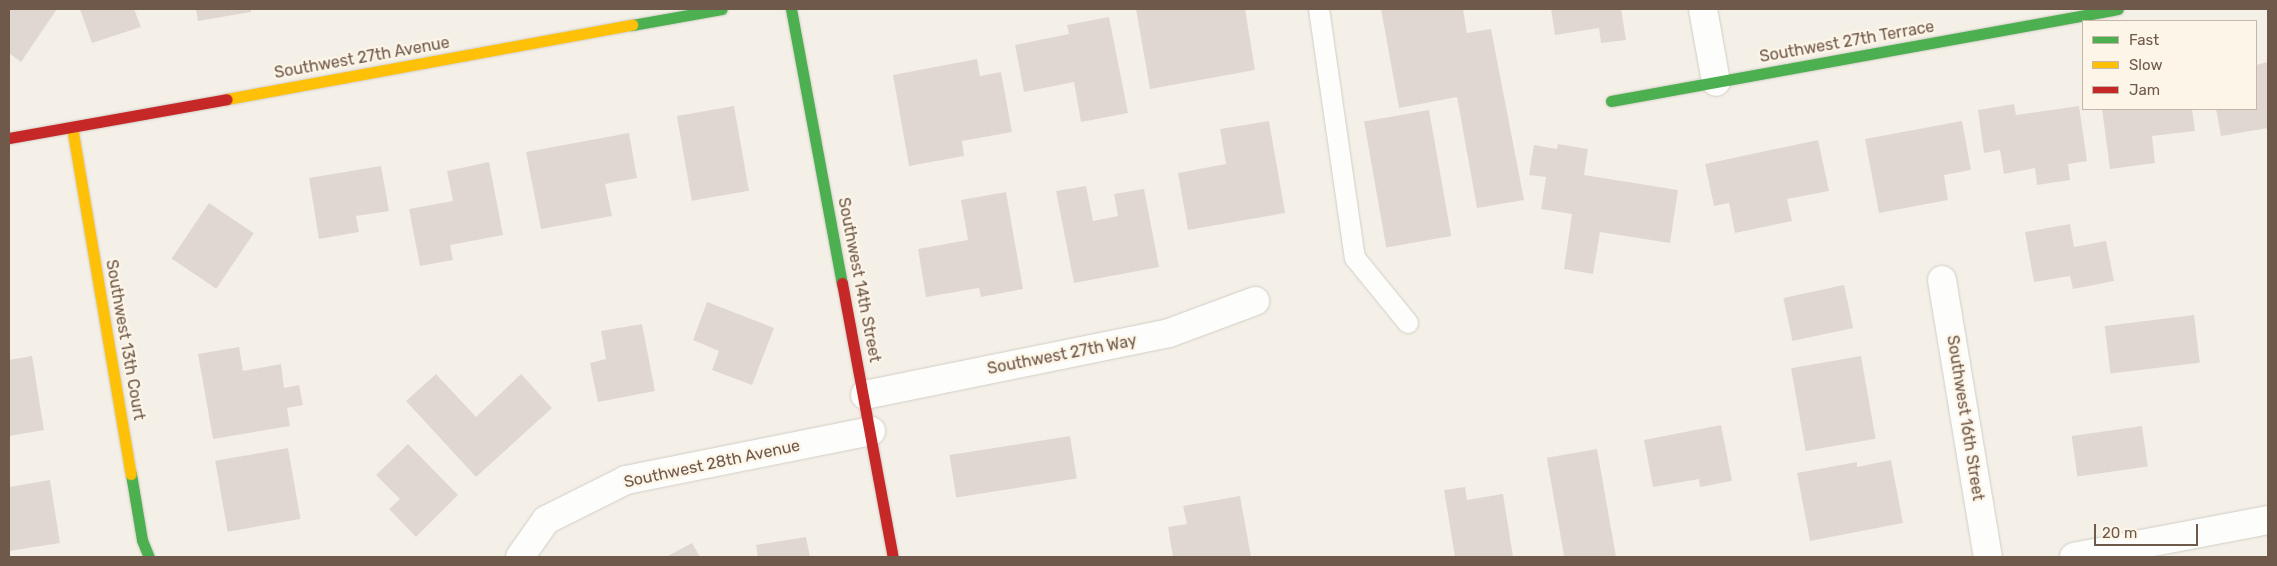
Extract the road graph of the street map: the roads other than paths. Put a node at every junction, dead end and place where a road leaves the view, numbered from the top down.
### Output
1 (722, 9) edge
2 (791, 9) edge
3 (1319, 9) edge
4 (1703, 9) edge
5 (2111, 9) edge
6 (1716, 82) junction
7 (1611, 100) dead end
8 (72, 127) junction
9 (9, 138) edge
10 (1942, 280) dead end
11 (1256, 301) dead end
12 (1408, 323) dead end
13 (865, 395) junction
14 (871, 431) junction
15 (2268, 520) edge
16 (149, 557) edge
17 (520, 557) edge
18 (893, 557) edge
19 (1988, 557) edge
20 (2074, 557) edge

1 - 8 street, Southwest 27th Avenue
2 - 13 street, Southwest 14th Street
3 - 12 lane
4 - 6 street
5 - 6 street, Southwest 27th Terrace
6 - 7 street, Southwest 27th Terrace
8 - 9 street, Southwest 27th Avenue
8 - 16 street, Southwest 13th Court
10 - 19 street, Southwest 16th Street
11 - 13 street, Southwest 27th Way
13 - 14 street, Southwest 14th Street
14 - 17 street, Southwest 28th Avenue
14 - 18 street, Southwest 14th Street
15 - 20 street

